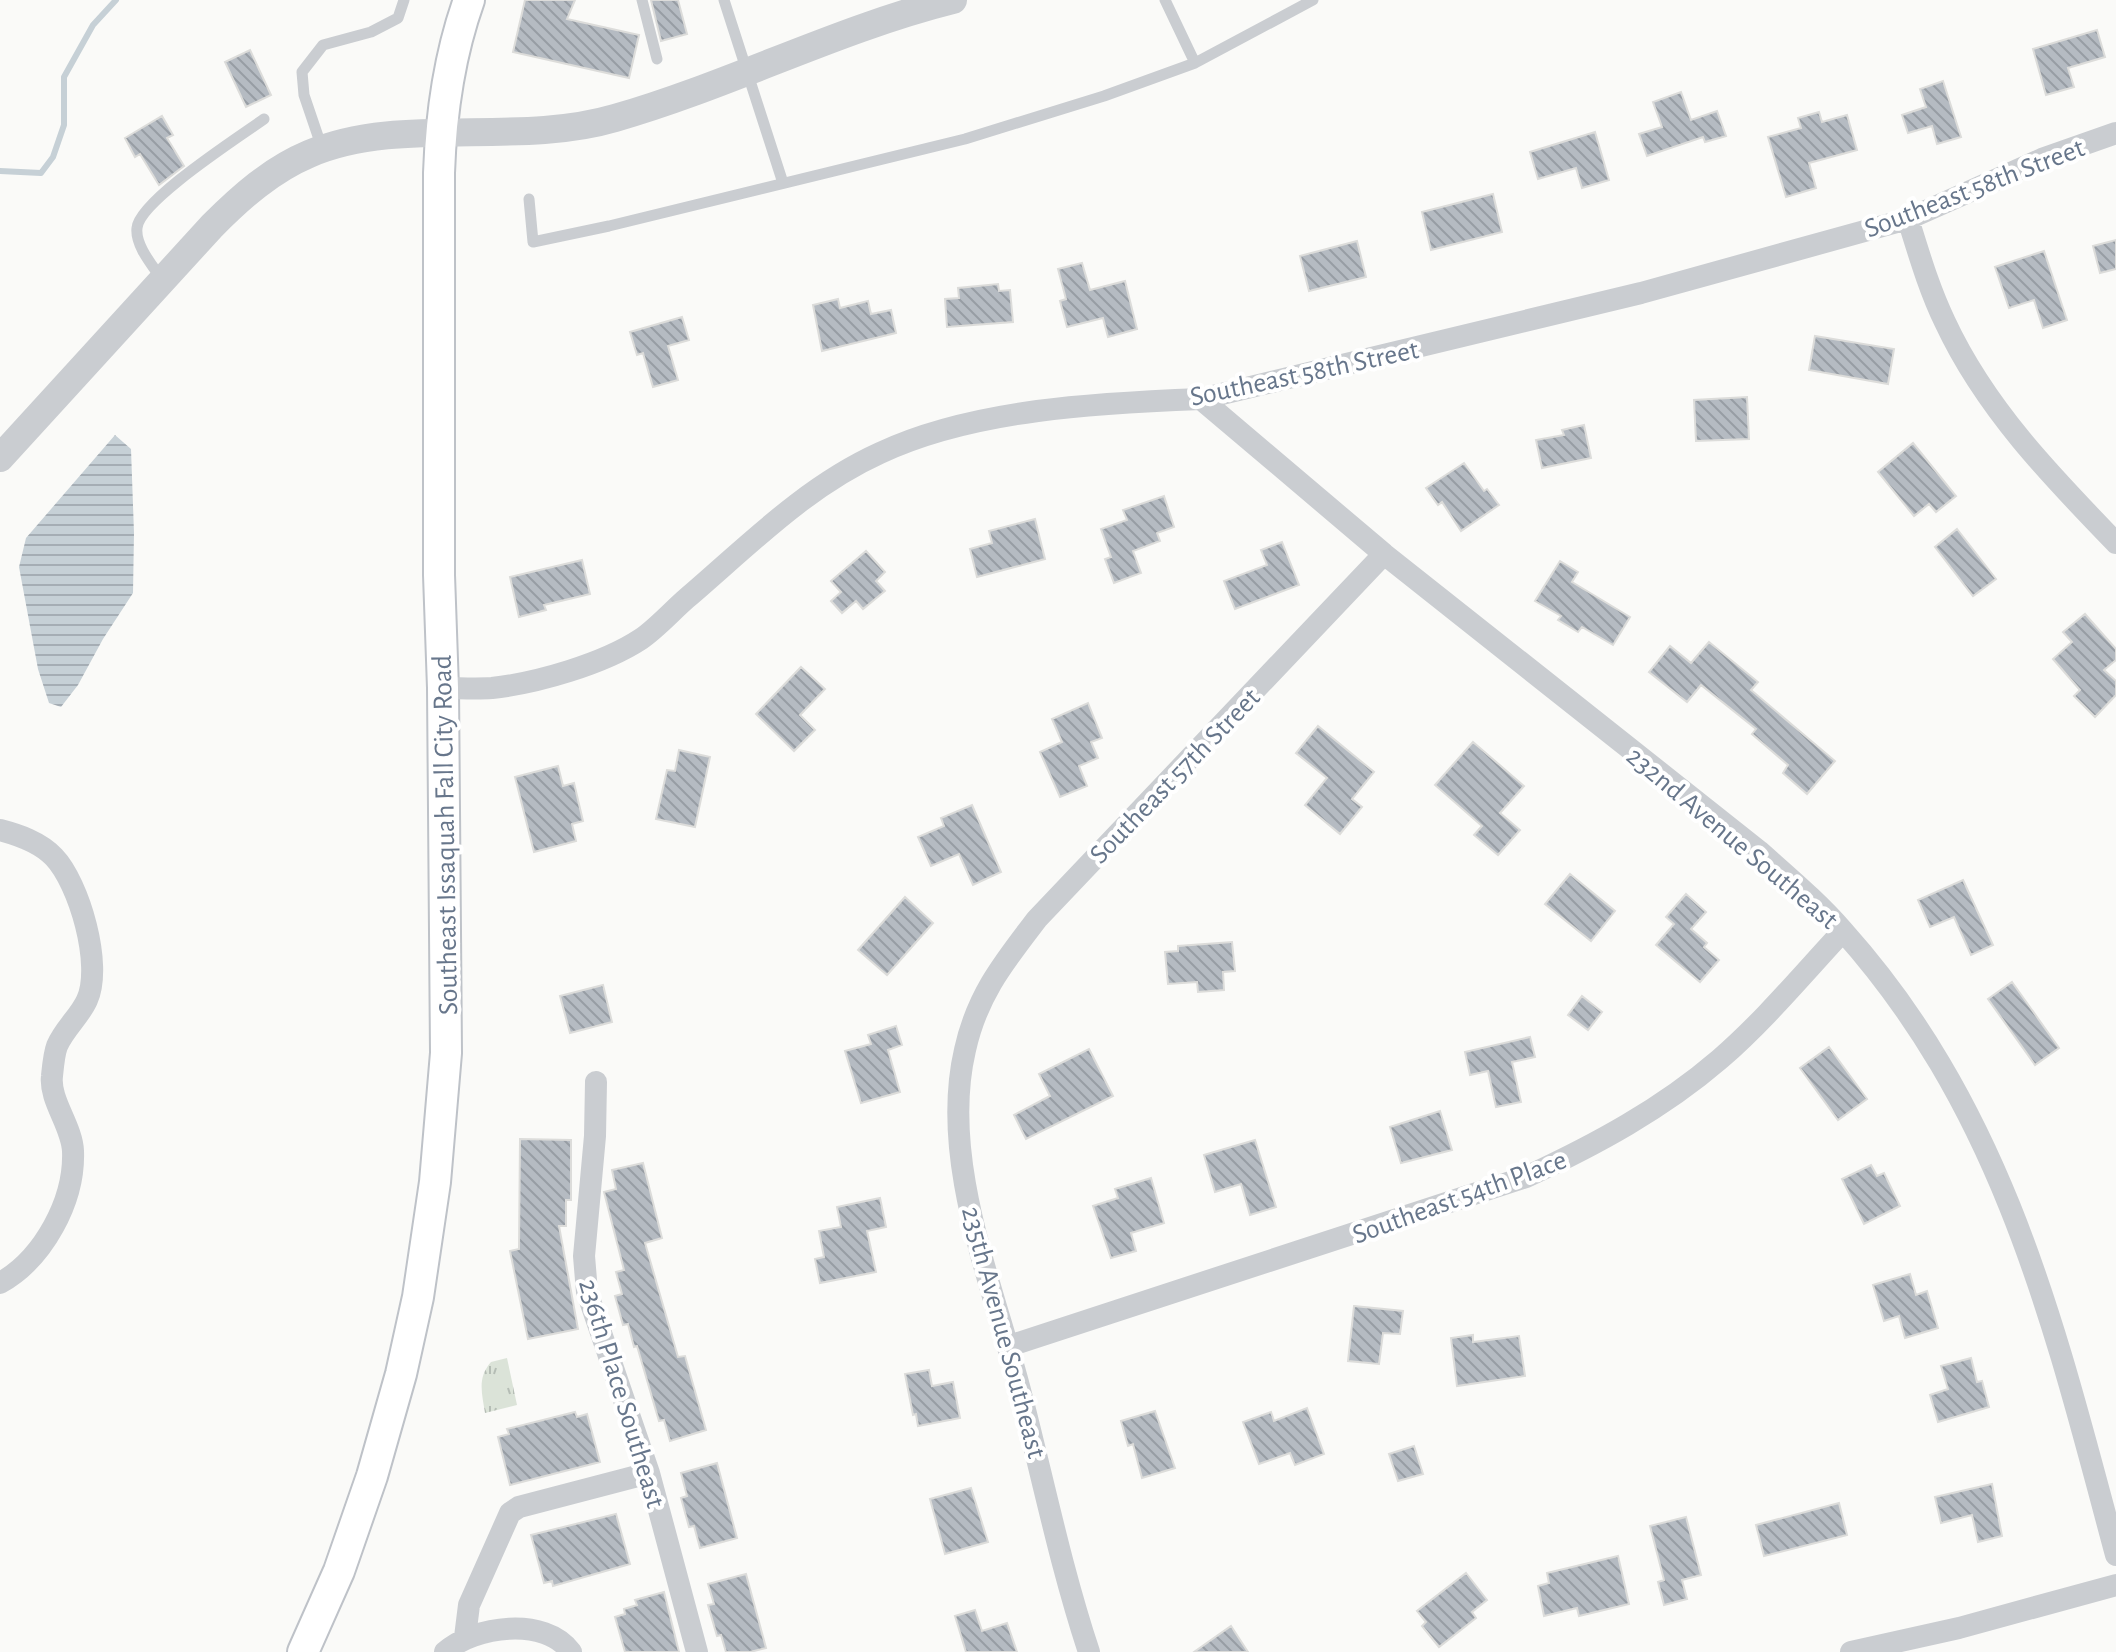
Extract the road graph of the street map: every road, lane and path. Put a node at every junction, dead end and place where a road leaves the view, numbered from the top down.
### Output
1 (404, 0) edge
2 (469, 0) edge
3 (642, 0) edge
4 (724, 0) edge
5 (953, 0) edge
6 (1165, 0) edge
7 (1313, 0) edge
8 (657, 59) dead end
9 (1195, 63) junction
10 (748, 70) junction
11 (264, 119) dead end
12 (2116, 133) edge
13 (440, 134) junction
14 (322, 149) junction
15 (783, 183) junction
16 (529, 199) dead end
17 (1908, 219) junction
18 (162, 280) junction
19 (1201, 399) junction
20 (0, 458) edge
21 (2116, 543) edge
22 (1384, 554) junction
23 (443, 688) junction
24 (0, 830) edge
25 (1843, 931) junction
26 (977, 1008) joint
27 (596, 1082) dead end
28 (0, 1283) edge
29 (1009, 1346) junction
30 (649, 1473) junction
31 (2116, 1555) edge
32 (2116, 1585) edge
33 (465, 1637) junction
34 (303, 1652) edge
35 (445, 1652) edge
36 (571, 1652) edge
37 (697, 1652) edge
38 (1089, 1652) edge
39 (1851, 1652) edge

1 - 14 lane
2 - 13 main road, Southeast Issaquah Fall City Road
3 - 8 lane
4 - 10 lane
5 - 10 street
6 - 9 lane
7 - 9 lane
9 - 15 lane
10 - 13 street
10 - 15 lane
11 - 18 lane
12 - 17 street, Southeast 58th Street
13 - 14 street
13 - 23 main road, Southeast Issaquah Fall City Road
14 - 18 street
15 - 16 lane
17 - 19 street, Southeast 58th Street
17 - 21 street
18 - 20 street
19 - 22 street, 232nd Avenue Southeast
19 - 23 street, Southeast 58th Street
22 - 25 street, 232nd Avenue Southeast
22 - 26 street, Southeast 57th Street
23 - 34 main road, Southeast Issaquah Fall City Road
24 - 28 street
25 - 29 street, Southeast 54th Place
25 - 31 street, 232nd Avenue Southeast
26 - 29 street, 235th Avenue Southeast
27 - 30 street, 236th Place Southeast
29 - 38 street, 235th Avenue Southeast
30 - 33 street
30 - 37 street, 236th Place Southeast
32 - 39 street
33 - 35 street
33 - 36 street

